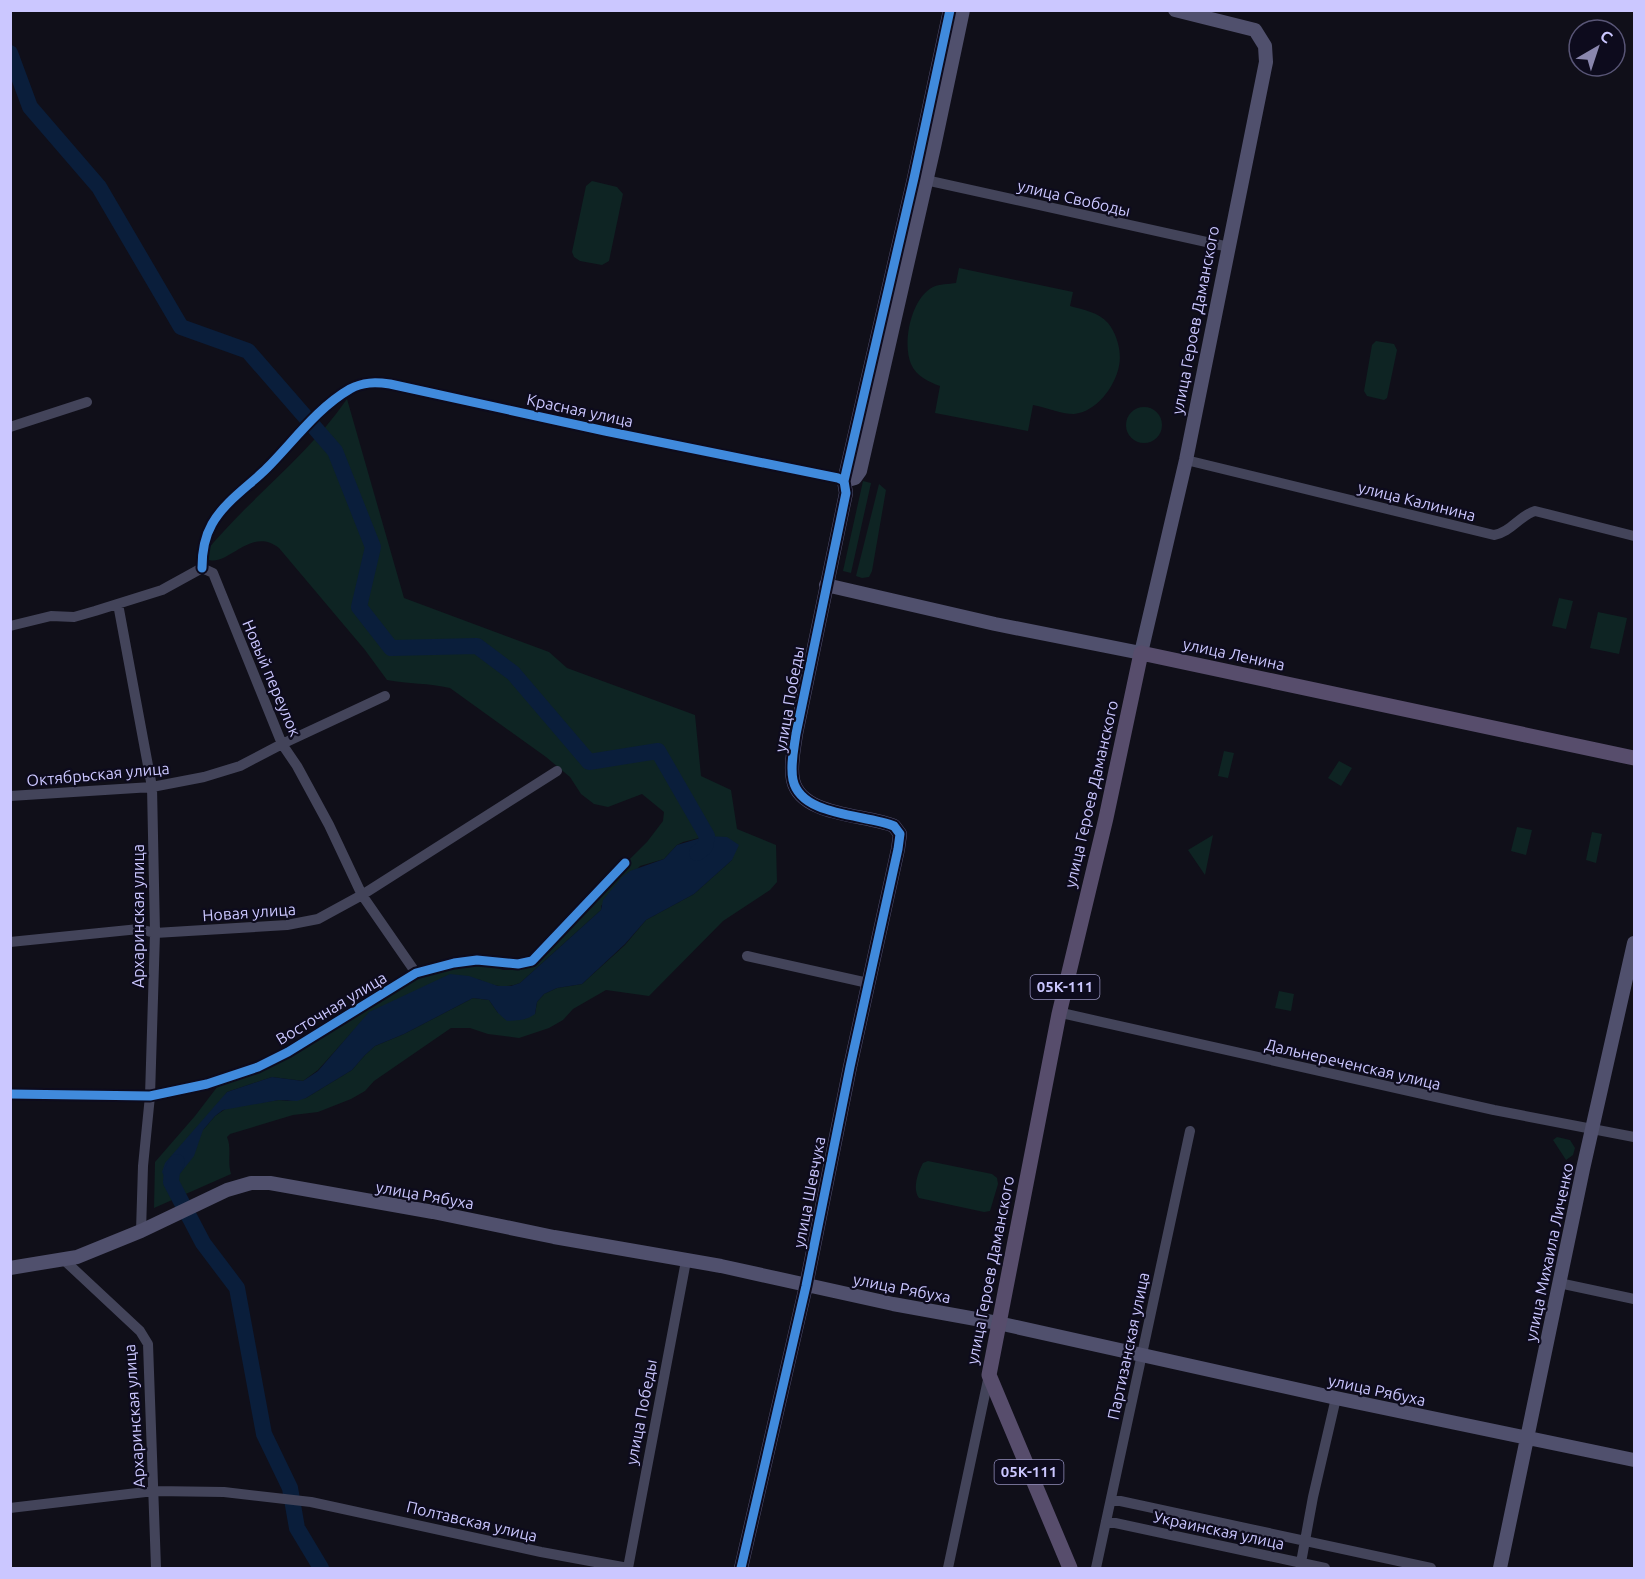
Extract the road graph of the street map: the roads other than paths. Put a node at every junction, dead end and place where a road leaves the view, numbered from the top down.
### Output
1 (950, 10) edge
2 (963, 10) edge
3 (1175, 10) edge
4 (920, 179) junction
5 (1228, 247) junction
6 (87, 402) dead end
7 (10, 427) edge
8 (1186, 460) junction
9 (844, 481) junction
10 (1635, 536) edge
11 (202, 568) junction
12 (825, 585) junction
13 (118, 604) junction
14 (10, 626) edge
15 (1141, 653) junction
16 (386, 696) dead end
17 (282, 744) junction
18 (1635, 758) edge
19 (557, 771) dead end
20 (152, 787) junction
21 (10, 796) edge
22 (890, 824) joint
23 (626, 863) dead end
24 (362, 896) junction
25 (154, 933) junction
26 (10, 942) edge
27 (1635, 943) edge
28 (747, 956) dead end
29 (416, 973) junction
30 (1630, 980) edge
31 (868, 983) junction
32 (1066, 1014) dead end
33 (10, 1094) edge
34 (150, 1096) junction
35 (1593, 1128) junction
36 (1190, 1131) dead end
37 (1635, 1137) edge
38 (141, 1231) junction
39 (64, 1260) junction
40 (686, 1261) junction
41 (10, 1268) edge
42 (1559, 1283) junction
43 (806, 1286) junction
44 (1635, 1299) edge
45 (998, 1323) junction
46 (1142, 1356) junction
47 (989, 1375) junction
48 (1336, 1398) junction
49 (1526, 1438) junction
50 (1635, 1460) edge
51 (154, 1491) junction
52 (1111, 1499) junction
53 (10, 1508) edge
54 (1106, 1521) junction
55 (1306, 1542) junction
56 (1301, 1566) edge
57 (628, 1568) edge
58 (156, 1569) edge
59 (741, 1569) edge
60 (948, 1569) edge
61 (1070, 1569) edge
62 (1096, 1569) edge
63 (1325, 1569) edge
64 (1431, 1569) edge
65 (1500, 1569) edge

1 - 4 main road
2 - 4 main road
3 - 5 main road, улица Героев Даманского / 05К-111
4 - 5 street, улица Свободы
4 - 9 main road, улица Победы
5 - 8 main road, улица Героев Даманского / 05К-111
6 - 7 street
8 - 10 street, улица Калинина
8 - 15 main road, улица Героев Даманского / 05К-111
9 - 11 street, Красная улица
9 - 12 main road, улица Победы
11 - 13 street
11 - 17 street, Новый переулок
12 - 15 main road, улица Ленина
12 - 22 main road, улица Победы
13 - 14 street
13 - 20 street, Архаринская улица
15 - 18 main road, улица Ленина
15 - 45 main road, улица Героев Даманского / 05К-111
16 - 17 street, Октябрьская улица
17 - 20 street, Октябрьская улица
17 - 24 street, Новый переулок
19 - 24 street, Новая улица
20 - 21 street, Октябрьская улица
20 - 25 street, Архаринская улица
22 - 31 main road, улица Шевчука
23 - 29 street, Восточная улица
24 - 25 street, Новая улица
24 - 29 street, Новый переулок
25 - 26 street, Новая улица
25 - 34 street, Архаринская улица
27 - 30 main road, улица Михаила Личенко
28 - 31 street
29 - 34 street, Восточная улица
30 - 35 main road, улица Михаила Личенко
31 - 43 main road, улица Шевчука
32 - 35 street, Дальнереченская улица
33 - 34 street, Восточная улица
34 - 38 street, Архаринская улица
35 - 37 street, Дальнереченская улица
35 - 42 main road, улица Михаила Личенко
36 - 46 street, Партизанская улица
38 - 39 main road, улица Рябуха
38 - 40 main road, улица Рябуха
39 - 41 main road, улица Рябуха
39 - 51 street, Архаринская улица
40 - 43 main road, улица Рябуха
40 - 57 street, улица Победы
42 - 44 street
42 - 49 main road, улица Михаила Личенко
43 - 45 main road, улица Рябуха
43 - 59 main road, улица Шевчука
45 - 46 main road, улица Рябуха
45 - 47 main road, улица Героев Даманского / 05К-111
46 - 48 main road, улица Рябуха
46 - 52 street, Партизанская улица
47 - 60 street, улица Героев Даманского
47 - 61 main road, 05К-111
48 - 49 main road, улица Рябуха
48 - 55 street
49 - 50 main road, улица Рябуха
49 - 65 main road, улица Михаила Личенко
51 - 53 street
51 - 57 street, Полтавская улица
51 - 58 street, Архаринская улица
52 - 54 street, Партизанская улица
52 - 55 street
54 - 56 street, Украинская улица
54 - 62 street, Партизанская улица
55 - 56 street
55 - 64 street
56 - 63 street, Украинская улица

